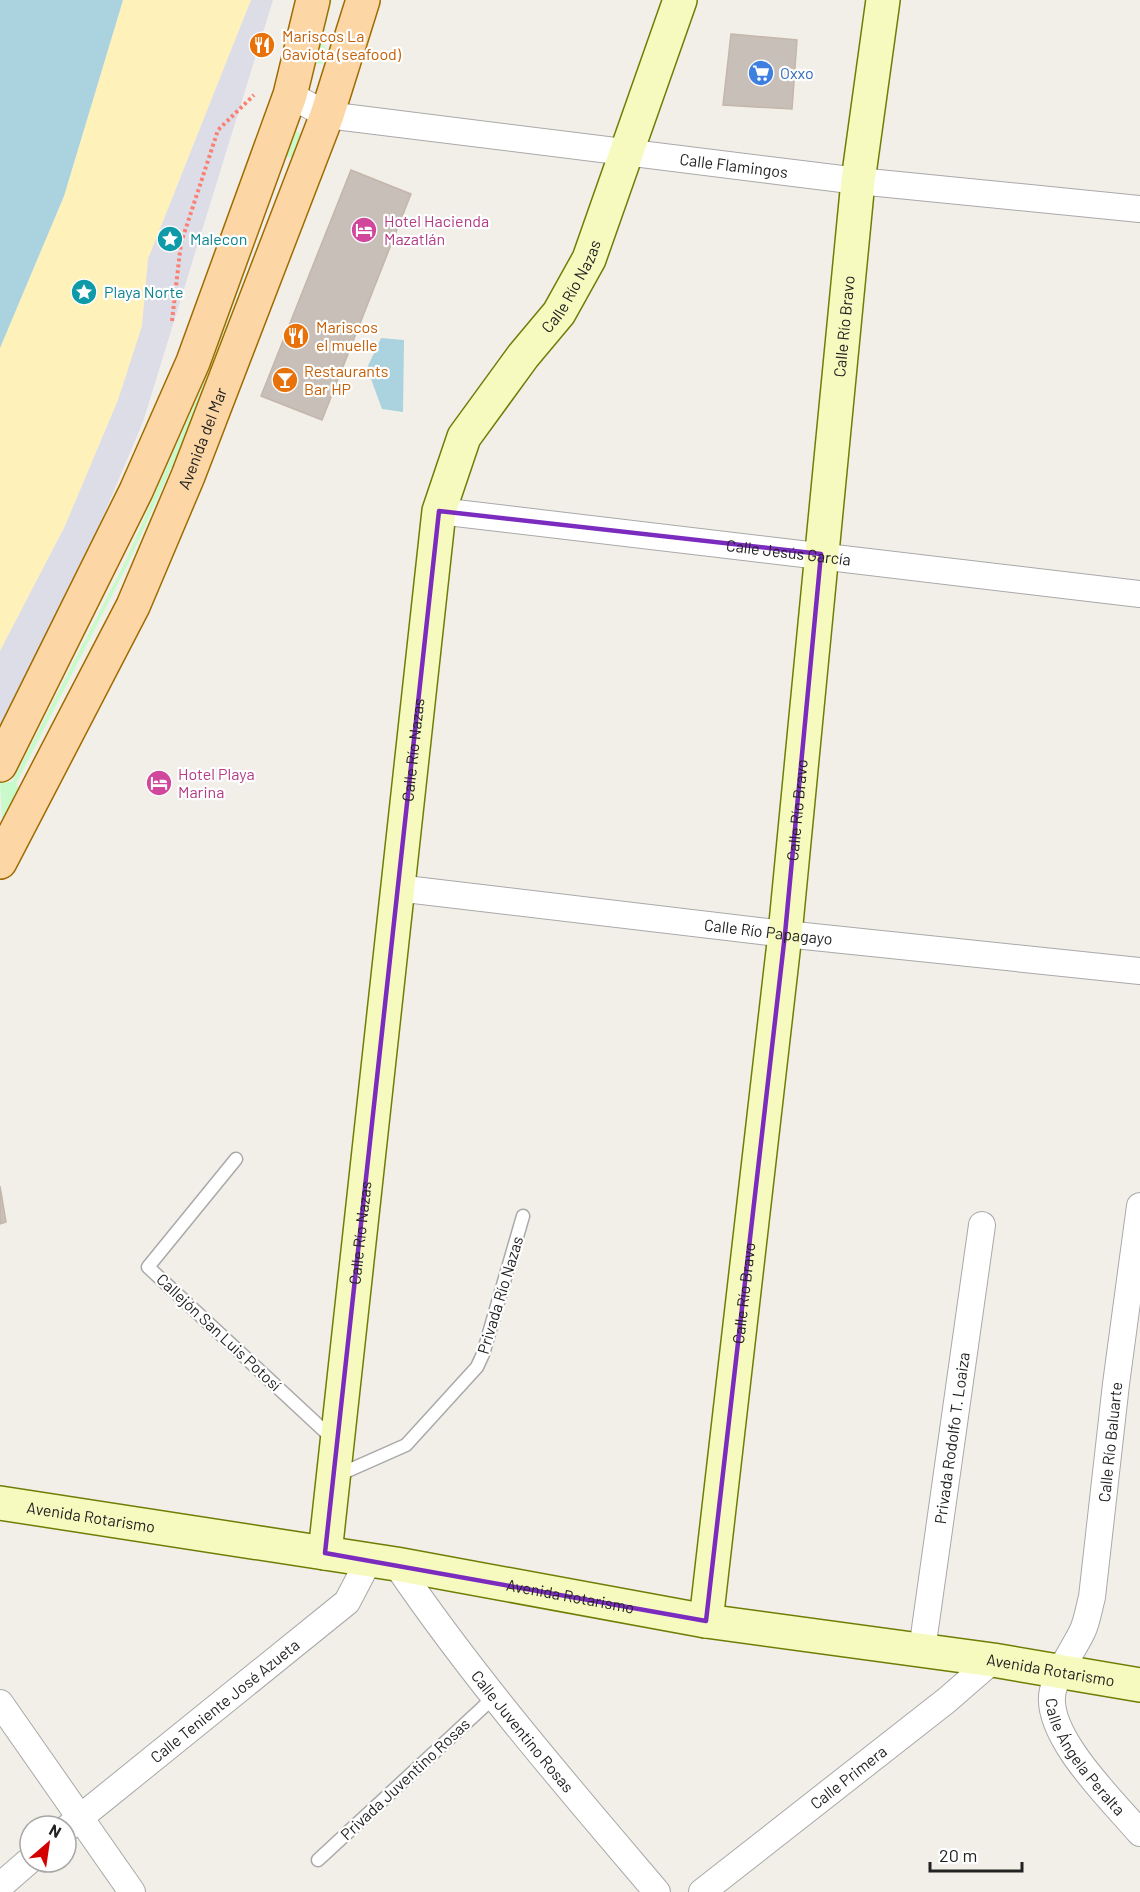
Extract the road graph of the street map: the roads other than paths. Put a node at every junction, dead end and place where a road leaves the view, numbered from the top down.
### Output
1 (313, 0) edge
2 (363, 0) edge
3 (680, 0) edge
4 (883, 0) edge
5 (290, 95) junction
6 (327, 115) junction
7 (625, 151) junction
8 (858, 181) junction
9 (1140, 209) edge
10 (439, 511) junction
11 (821, 554) junction
12 (1140, 594) edge
13 (0, 765) edge
14 (0, 861) edge
15 (396, 888) junction
16 (785, 934) junction
17 (1140, 971) edge
18 (236, 1159) dead end
19 (1140, 1206) edge
20 (523, 1216) dead end
21 (982, 1225) dead end
22 (338, 1443) junction
23 (332, 1478) junction
24 (0, 1503) edge
25 (325, 1553) junction
26 (383, 1562) junction
27 (706, 1620) junction
28 (922, 1650) junction
29 (993, 1660) junction
30 (1059, 1671) junction
31 (1140, 1684) edge
32 (493, 1698) junction
33 (0, 1703) edge
34 (67, 1814) edge
35 (78, 1818) edge
36 (78, 1830) edge
37 (1140, 1833) edge
38 (318, 1860) dead end
39 (18, 1870) edge
40 (0, 1886) edge
41 (132, 1892) edge
42 (657, 1892) edge
43 (702, 1892) edge

1 - 5 main road
2 - 6 main road, Avenida del Mar
3 - 7 street, Calle Río Nazas
4 - 8 street, Calle Río Bravo
5 - 6 street
5 - 13 main road
6 - 7 street, Calle Flamingos
6 - 14 main road, Avenida del Mar
7 - 8 street, Calle Flamingos
7 - 10 street, Calle Río Nazas
8 - 9 street, Calle Flamingos
8 - 11 street, Calle Río Bravo
10 - 11 street, Calle Jesús García
10 - 15 street, Calle Río Nazas
11 - 12 street, Calle Jesús García
11 - 16 street, Calle Río Bravo
15 - 16 street, Calle Río Papagayo
15 - 22 street, Calle Río Nazas
16 - 17 street, Calle Río Papagayo
16 - 27 street, Calle Río Bravo
18 - 22 lane, Callejón San Luis Potosí
19 - 30 street, Calle Río Baluarte
20 - 23 lane, Privada Río Nazas
21 - 28 street, Privada Rodolfo T. Loaiza
22 - 23 street, Calle Río Nazas
23 - 25 street, Calle Río Nazas
24 - 25 street, Avenida Rotarismo
25 - 26 street, Avenida Rotarismo
26 - 27 street, Avenida Rotarismo
26 - 32 street, Calle Juventino Rosas
26 - 35 street, Calle Teniente José Azueta
27 - 28 street, Avenida Rotarismo
28 - 29 street, Avenida Rotarismo
29 - 30 street, Avenida Rotarismo
29 - 43 street, Calle Primera
30 - 31 street, Avenida Rotarismo
30 - 37 street, Calle Ángela Peralta
32 - 38 lane, Privada Juventino Rosas
32 - 42 street, Calle Juventino Rosas
33 - 34 street
36 - 41 street
39 - 40 street

